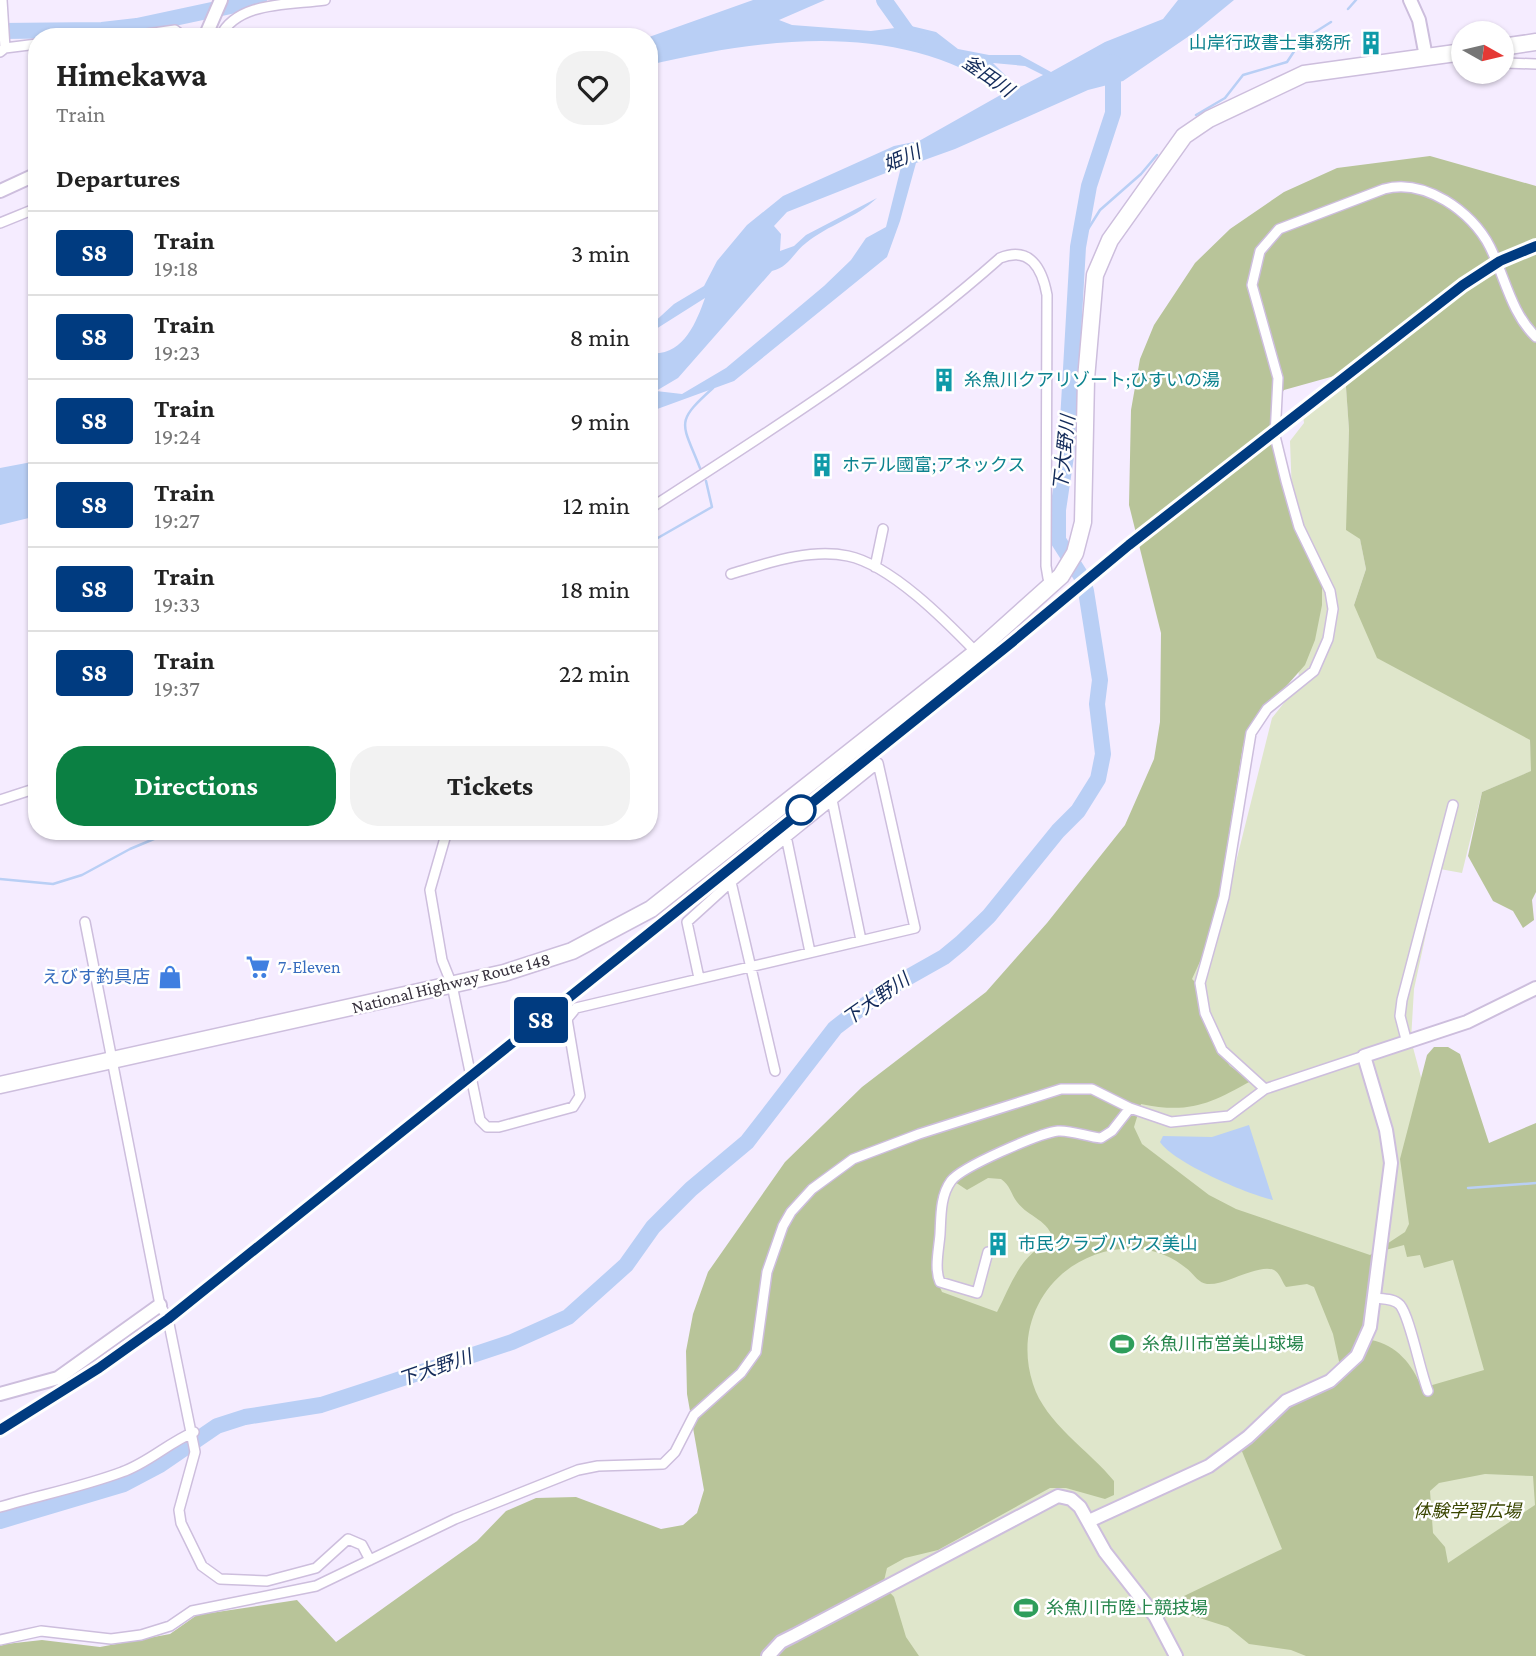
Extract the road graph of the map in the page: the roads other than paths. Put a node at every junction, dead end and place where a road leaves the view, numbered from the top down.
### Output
1 (2, 0) edge
2 (221, 0) edge
3 (325, 0) edge
4 (1410, 0) edge
5 (209, 28) edge
6 (224, 28) edge
7 (1536, 42) edge
8 (1514, 45) edge
9 (28, 46) edge
10 (2, 50) edge
11 (1451, 54) edge
12 (1426, 57) junction
13 (1514, 63) edge
14 (1536, 64) edge
15 (28, 178) edge
16 (0, 191) edge
17 (28, 212) edge
18 (0, 223) edge
19 (1536, 337) edge
20 (658, 503) edge
21 (883, 529) dead end
22 (875, 567) junction
23 (732, 574) dead end
24 (1055, 583) junction
25 (976, 652) junction
26 (28, 791) edge
27 (0, 800) edge
28 (832, 800) junction
29 (1453, 805) dead end
30 (786, 836) junction
31 (444, 840) edge
32 (731, 882) junction
33 (85, 922) dead end
34 (861, 940) junction
35 (810, 952) junction
36 (750, 968) junction
37 (699, 978) junction
38 (452, 985) junction
39 (1536, 988) edge
40 (1406, 1043) junction
41 (1364, 1056) junction
42 (113, 1060) junction
43 (775, 1071) dead end
44 (0, 1085) edge
45 (1265, 1088) junction
46 (1130, 1108) junction
47 (988, 1252) dead end
48 (1374, 1298) junction
49 (160, 1305) junction
50 (1428, 1391) dead end
51 (0, 1394) edge
52 (194, 1432) junction
53 (0, 1507) edge
54 (1089, 1521) junction
55 (370, 1560) junction
56 (0, 1640) edge
57 (768, 1656) edge
58 (1176, 1656) edge

1 - 10 street
2 - 5 street
3 - 6 street
4 - 12 street
7 - 8 highway
9 - 10 street
11 - 12 highway, National Highway Route 148
12 - 24 highway, National Highway Route 148
13 - 14 street
15 - 16 street
17 - 18 street
19 - 45 street
20 - 24 street
21 - 22 street
22 - 23 street
22 - 25 street
24 - 25 highway, National Highway Route 148
25 - 38 highway, National Highway Route 148
26 - 27 street
28 - 30 street
28 - 34 street
28 - 34 street
29 - 40 street
30 - 32 street
30 - 35 street
31 - 38 street
32 - 36 street
32 - 37 street
33 - 42 street
34 - 35 street
35 - 36 street
36 - 37 street
36 - 43 street
37 - 38 street
38 - 42 highway, National Highway Route 148
39 - 40 street
40 - 41 street
41 - 45 street
41 - 48 street
42 - 44 highway, National Highway Route 148
42 - 49 street
45 - 46 street
46 - 47 street
46 - 55 street
48 - 50 street
48 - 54 street
49 - 51 street
49 - 52 street
52 - 53 street
52 - 55 street
54 - 57 street
54 - 58 street
55 - 56 street

